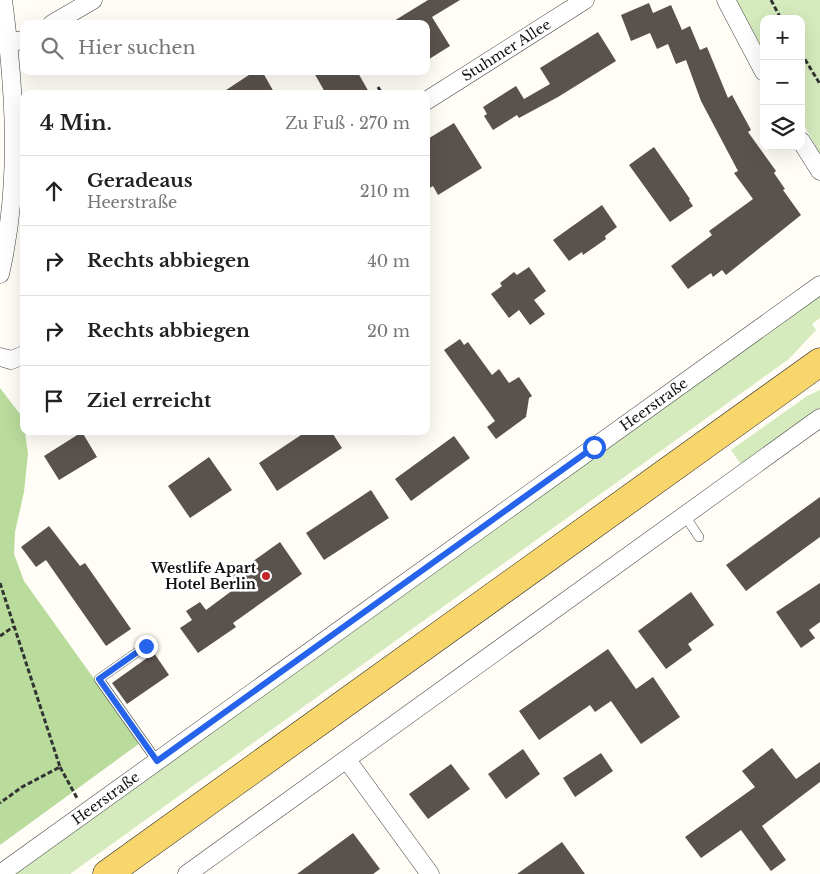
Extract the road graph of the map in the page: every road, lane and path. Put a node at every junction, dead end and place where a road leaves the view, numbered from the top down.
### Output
1 (3, 0) edge
2 (93, 0) edge
3 (585, 0) edge
4 (726, 0) edge
5 (771, 0) edge
6 (779, 15) edge
7 (59, 20) edge
8 (16, 41) edge
9 (805, 59) edge
10 (760, 64) edge
11 (820, 84) edge
12 (378, 87) dead end
13 (380, 90) edge
14 (430, 98) edge
15 (805, 147) edge
16 (820, 171) edge
17 (0, 274) edge
18 (820, 285) edge
19 (20, 356) edge
20 (0, 357) edge
21 (820, 362) edge
22 (820, 418) edge
23 (685, 516) junction
24 (699, 537) dead end
25 (0, 583) edge
26 (13, 627) junction
27 (0, 636) edge
28 (146, 646) dead end
29 (346, 760) junction
30 (157, 761) junction
31 (60, 767) junction
32 (77, 798) dead end
33 (0, 803) edge
34 (0, 874) edge
35 (107, 874) edge
36 (187, 874) edge
37 (430, 874) edge

1 - 8 street
2 - 7 street
3 - 14 street, Stuhmer Allee
4 - 10 street
5 - 6 path
8 - 17 street
9 - 11 path
12 - 13 path
15 - 16 street
18 - 30 street, Heerstraße
19 - 20 street
21 - 35 main road
22 - 23 street
23 - 24 lane
23 - 29 street
25 - 26 path
26 - 27 path
26 - 31 path
28 - 30 lane
29 - 36 street
29 - 37 street
30 - 34 street, Heerstraße
31 - 32 path
31 - 33 path

